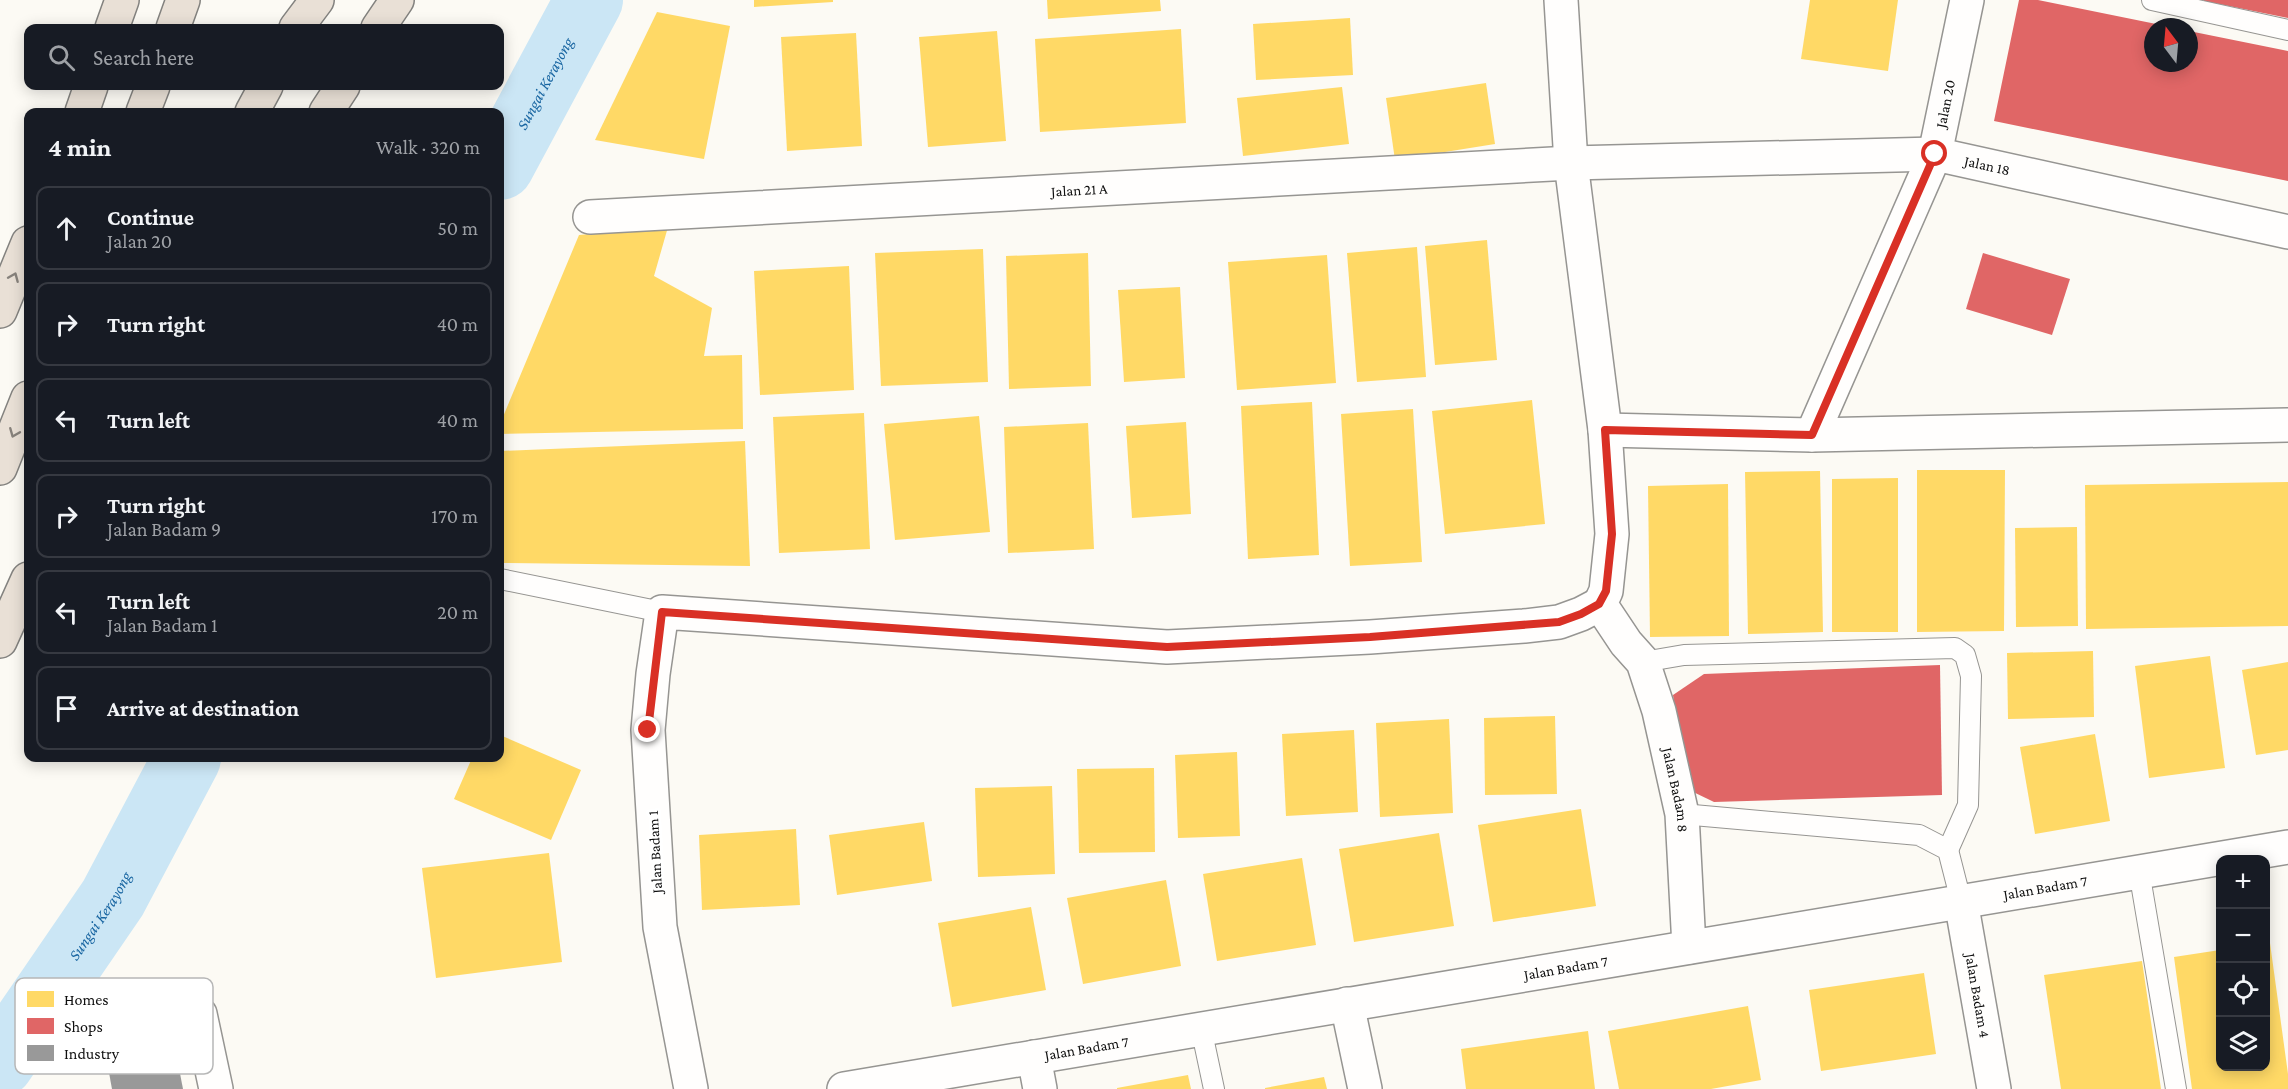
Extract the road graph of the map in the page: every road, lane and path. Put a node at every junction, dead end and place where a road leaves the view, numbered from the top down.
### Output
1 (122, 0) edge
2 (183, 0) edge
3 (317, 0) edge
4 (396, 0) edge
5 (1561, 0) edge
6 (1967, 0) edge
7 (2152, 0) edge
8 (113, 24) edge
9 (174, 24) edge
10 (299, 24) edge
11 (381, 24) edge
12 (2288, 30) edge
13 (89, 90) edge
14 (151, 90) edge
15 (264, 90) edge
16 (340, 90) edge
17 (83, 108) edge
18 (145, 108) edge
19 (254, 108) edge
20 (329, 108) edge
21 (1935, 154) junction
22 (1571, 163) junction
23 (590, 217) dead end
24 (2288, 231) edge
25 (24, 253) edge
26 (0, 311) edge
27 (24, 408) edge
28 (2288, 425) edge
29 (1605, 430) junction
30 (1812, 435) junction
31 (0, 468) edge
32 (504, 580) edge
33 (24, 588) edge
34 (1599, 604) junction
35 (662, 612) junction
36 (0, 641) edge
37 (1635, 653) junction
38 (1682, 814) junction
39 (2288, 847) edge
40 (1948, 850) junction
41 (2139, 871) junction
42 (1961, 901) junction
43 (1689, 947) junction
44 (1347, 1004) junction
45 (1201, 1028) junction
46 (1034, 1057) junction
47 (213, 1074) edge
48 (854, 1088) edge
49 (216, 1089) edge
50 (691, 1089) edge
51 (1040, 1089) edge
52 (1214, 1089) edge
53 (1365, 1089) edge
54 (1994, 1089) edge
55 (2176, 1089) edge

1 - 8 highway
2 - 9 highway
3 - 10 highway
4 - 11 highway
5 - 22 street
6 - 21 street, Jalan 20
7 - 12 lane
13 - 17 highway
14 - 18 highway
15 - 19 highway
16 - 20 highway
21 - 22 street, Jalan 18
21 - 24 street, Jalan 18
21 - 30 street, Jalan 20
22 - 23 street, Jalan 21 A
22 - 29 street
26 -> 25 highway
27 -> 31 highway
28 - 30 street
29 - 30 street
29 - 34 street
32 - 35 lane
33 - 36 highway
34 - 35 street
34 - 37 street, Jalan Badam 8
35 - 50 street, Jalan Badam 1
37 - 38 street, Jalan Badam 8
37 - 40 lane
38 - 40 lane
38 - 43 street, Jalan Badam 8
39 - 41 street, Jalan Badam 7
40 - 42 lane
41 - 42 street, Jalan Badam 7
41 - 55 lane
42 - 43 street, Jalan Badam 7
42 - 54 street, Jalan Badam 4
43 - 44 street, Jalan Badam 7
44 - 45 street, Jalan Badam 7
44 - 53 street
45 - 46 street, Jalan Badam 7
45 - 52 lane
46 - 48 street, Jalan Badam 7
46 - 51 street
47 - 49 street

